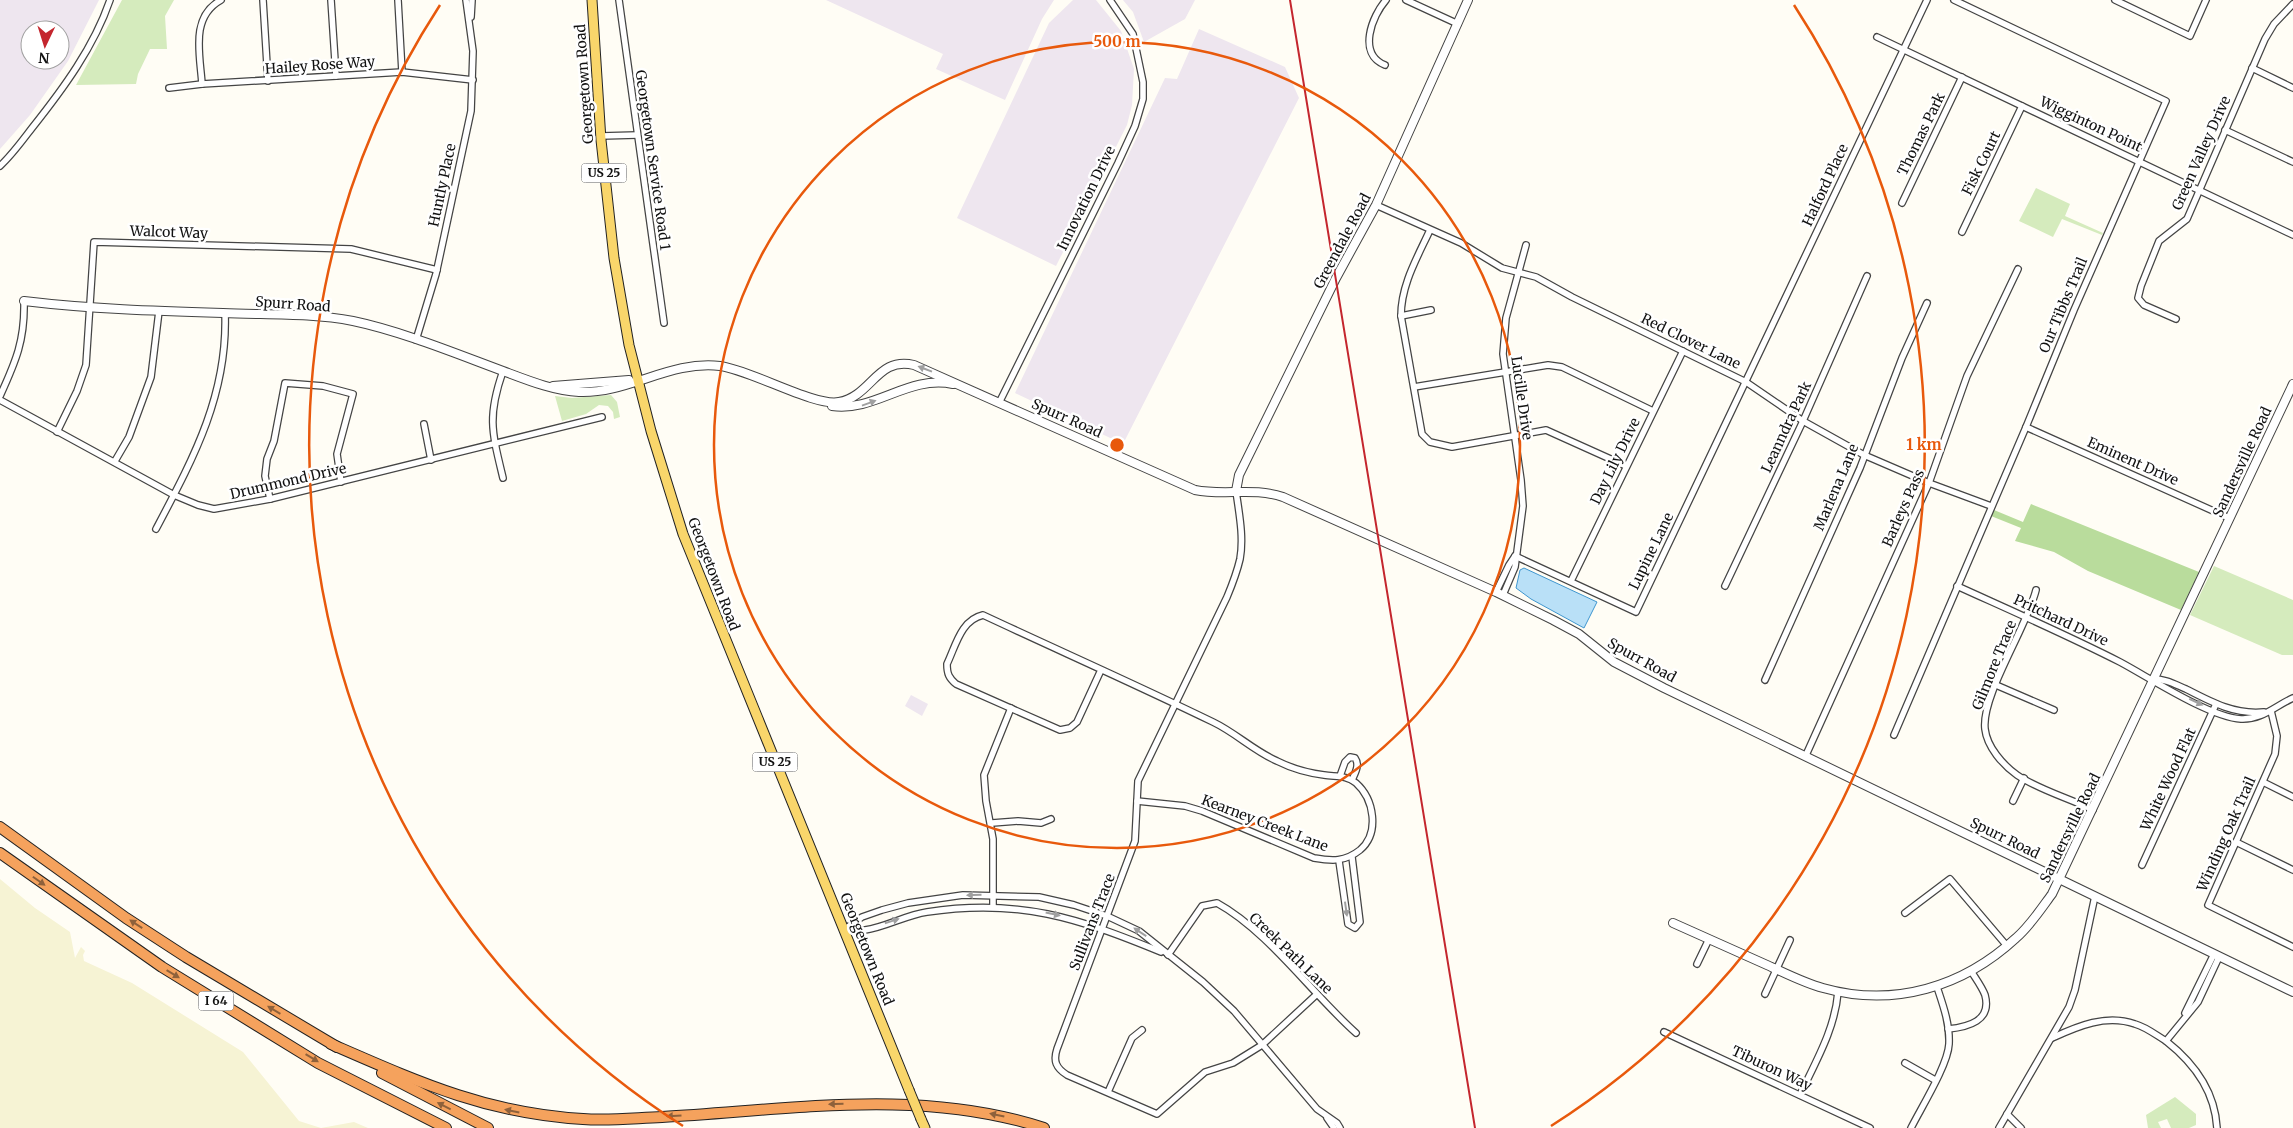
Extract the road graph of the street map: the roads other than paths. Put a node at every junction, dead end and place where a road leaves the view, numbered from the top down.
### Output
1 (110, 0) edge
2 (221, 0) edge
3 (263, 0) edge
4 (331, 0) edge
5 (398, 0) edge
6 (466, 0) edge
7 (472, 0) edge
8 (592, 0) edge
9 (619, 0) edge
10 (1110, 0) edge
11 (1386, 0) edge
12 (1406, 0) edge
13 (1468, 0) edge
14 (1926, 0) edge
15 (1954, 0) edge
16 (2115, 0) edge
17 (2206, 0) edge
18 (2293, 4) edge
19 (1458, 24) junction
20 (471, 32) junction
21 (1878, 37) dead end
22 (1902, 49) junction
23 (1385, 65) dead end
24 (2252, 68) junction
25 (402, 72) junction
26 (336, 76) junction
27 (1962, 77) junction
28 (473, 80) junction
29 (268, 81) junction
30 (202, 84) junction
31 (168, 88) dead end
32 (2293, 88) edge
33 (2022, 106) junction
34 (2225, 130) junction
35 (637, 135) junction
36 (601, 136) junction
37 (2140, 162) junction
38 (2293, 162) edge
39 (0, 166) edge
40 (2199, 190) junction
41 (1902, 202) dead end
42 (1376, 205) junction
43 (1430, 230) junction
44 (1962, 232) dead end
45 (2293, 235) edge
46 (1526, 245) dead end
47 (2018, 269) dead end
48 (436, 270) junction
49 (1518, 272) junction
50 (1867, 276) dead end
51 (24, 301) joint
52 (1927, 303) dead end
53 (92, 309) junction
54 (1431, 310) dead end
55 (159, 311) junction
56 (225, 313) junction
57 (1401, 316) junction
58 (2176, 320) dead end
59 (664, 323) dead end
60 (416, 340) junction
61 (1683, 351) junction
62 (503, 371) junction
63 (1506, 372) junction
64 (637, 380) junction
65 (1746, 382) junction
66 (2293, 384) edge
67 (1414, 387) junction
68 (969, 388) junction
69 (0, 396) edge
70 (806, 396) junction
71 (0, 400) edge
72 (1000, 401) junction
73 (1653, 411) junction
74 (602, 417) dead end
75 (1803, 421) junction
76 (424, 424) dead end
77 (2026, 427) junction
78 (57, 432) junction
79 (1515, 436) junction
80 (495, 444) junction
81 (1864, 455) junction
82 (431, 460) junction
83 (115, 461) junction
84 (1626, 466) junction
85 (503, 478) dead end
86 (341, 482) junction
87 (1928, 483) junction
88 (1236, 491) junction
89 (174, 495) junction
90 (270, 500) junction
91 (1991, 506) junction
92 (2229, 518) junction
93 (156, 529) dead end
94 (1515, 556) junction
95 (1571, 581) junction
96 (1725, 586) dead end
97 (1958, 586) junction
98 (2036, 590) dead end
99 (1500, 593) junction
100 (2027, 617) junction
101 (1101, 670) junction
102 (2153, 679) junction
103 (1765, 680) dead end
104 (1996, 685) junction
105 (2293, 698) edge
106 (1174, 704) junction
107 (2215, 707) junction
108 (1011, 708) junction
109 (2054, 710) dead end
110 (2271, 711) junction
111 (1894, 735) dead end
112 (1806, 755) junction
113 (1340, 776) junction
114 (2024, 778) junction
115 (1352, 780) junction
116 (2262, 782) junction
117 (2293, 797) edge
118 (1137, 801) junction
119 (2013, 801) dead end
120 (2094, 810) junction
121 (1051, 819) dead end
122 (992, 823) junction
123 (0, 827) edge
124 (2236, 842) junction
125 (0, 852) edge
126 (1352, 857) junction
127 (1339, 861) junction
128 (2142, 865) dead end
129 (2293, 870) edge
130 (2060, 879) junction
131 (992, 894) junction
132 (2095, 896) junction
133 (920, 901) junction
134 (992, 907) junction
135 (922, 913) junction
136 (1905, 913) dead end
137 (1107, 916) junction
138 (1673, 923) dead end
139 (1103, 928) junction
140 (845, 929) junction
141 (1709, 940) junction
142 (1790, 940) dead end
143 (2007, 946) junction
144 (2293, 947) edge
145 (1168, 955) junction
146 (2216, 955) junction
147 (1697, 964) dead end
148 (1777, 970) junction
149 (1972, 971) junction
150 (1937, 987) junction
151 (1838, 992) junction
152 (2293, 992) edge
153 (1764, 994) dead end
154 (1316, 995) junction
155 (1948, 1029) junction
156 (1142, 1030) dead end
157 (1664, 1032) dead end
158 (1356, 1033) dead end
159 (2050, 1038) junction
160 (2166, 1041) junction
161 (331, 1044) junction
162 (1262, 1044) junction
163 (1905, 1064) dead end
164 (1936, 1080) junction
165 (1108, 1092) junction
166 (1800, 1095) junction
167 (2007, 1114) junction
168 (1324, 1115) junction
169 (446, 1128) edge
170 (488, 1128) edge
171 (925, 1128) edge
172 (1044, 1128) edge
173 (1334, 1128) edge
174 (1340, 1128) edge
175 (1870, 1128) edge
176 (1911, 1128) edge
177 (1999, 1128) edge
178 (2021, 1128) edge
179 (2217, 1128) edge

1 - 39 street
2 - 30 street
3 - 29 street
4 - 26 street
5 - 25 street
6 - 20 street, Huntly Place
7 - 20 street, Huntly Place
8 - 36 main road, Georgetown Road / US 25
9 - 35 street, Georgetown Service Road 1
10 - 72 street, Innovation Drive
11 - 23 street
12 - 19 street
13 - 19 street, Greendale Road
14 - 22 street, Halford Place
15 - 37 street, Our Tibbs Trail
16 - 17 street
18 - 24 street, Green Valley Drive
19 - 42 street, Greendale Road
20 - 28 street, Huntly Place
21 - 22 street, Wigginton Point
22 - 27 street, Wigginton Point
22 - 65 street, Halford Place
24 - 32 street
24 - 34 street, Green Valley Drive
25 - 26 street, Hailey Rose Way
25 - 28 street, Hailey Rose Way
26 - 29 street, Hailey Rose Way
27 - 33 street, Wigginton Point
27 - 41 street, Thomas Park
28 - 48 street, Huntly Place
29 - 30 street, Hailey Rose Way
30 - 31 street, Hailey Rose Way
33 - 37 street, Wigginton Point
33 - 44 street, Fisk Court
34 - 38 street
34 - 40 street, Green Valley Drive
35 - 36 street
35 - 59 street, Georgetown Service Road 1
36 - 64 main road, Georgetown Road / US 25
37 - 40 street, Wigginton Point
37 - 77 street, Our Tibbs Trail
40 - 45 street, Wigginton Point
40 - 58 street, Green Valley Drive
42 - 43 street, Red Clover Lane
42 - 88 street, Greendale Road
43 - 49 street, Red Clover Lane
43 - 57 street
46 - 49 street, Lucille Drive
47 - 87 street, Barleys Pass
48 - 53 street, Walcot Way
48 - 60 street, Huntly Place
49 - 61 street, Red Clover Lane
49 - 63 street, Lucille Drive
50 - 75 street, Leanndra Park
51 - 53 street, Spurr Road
51 - 69 street
52 - 81 street, Marlena Lane
53 - 55 street, Spurr Road
53 - 78 street, Walcot Way
54 - 57 street
55 - 56 street, Spurr Road
55 - 83 street
56 - 60 street, Spurr Road
56 - 89 street
57 - 67 street
60 - 62 street, Spurr Road
61 - 65 street, Red Clover Lane
61 - 73 street, Day Lily Drive
62 - 64 street, Spurr Road
62 - 80 street
63 - 67 street
63 - 73 street
63 - 79 street, Lucille Drive
64 - 70 street, Spurr Road
64 - 140 main road, Georgetown Road / US 25
65 - 75 street, Red Clover Lane
65 - 95 street, Lupine Lane
66 - 92 street, Sandersville Road
67 - 79 street
70 -> 68 street, Spurr Road
68 -> 70 street, Spurr Road
68 - 72 street, Spurr Road
71 - 78 street, Drummond Drive
72 - 88 street, Spurr Road
73 - 84 street, Day Lily Drive
74 - 80 street, Drummond Drive
75 - 81 street, Red Clover Lane
75 - 96 street, Leanndra Park
76 - 82 street
77 - 91 street, Our Tibbs Trail
77 - 92 street, Eminent Drive
78 - 83 street, Drummond Drive
79 - 84 street
79 - 94 street, Lucille Drive
80 - 82 street, Drummond Drive
80 - 85 street
81 - 87 street, Red Clover Lane
81 - 103 street, Marlena Lane
82 - 86 street, Drummond Drive
83 - 89 street, Drummond Drive
84 - 95 street, Day Lily Drive
86 - 90 street, Drummond Drive
86 - 90 street
87 - 91 street, Red Clover Lane
87 - 112 street, Barleys Pass
88 - 99 street, Spurr Road
88 - 106 street, Sullivans Trace
89 - 90 street, Drummond Drive
89 - 93 street
91 - 97 street, Our Tibbs Trail
92 - 102 street, Sandersville Road
94 - 95 street, Lupine Lane
94 - 99 street, Lucille Drive
97 - 100 street, Pritchard Drive
97 - 111 street, Our Tibbs Trail
98 - 100 street, Gilmore Trace
99 - 112 street, Spurr Road
100 - 102 street, Pritchard Drive
100 - 104 street, Gilmore Trace
101 - 106 street
101 - 108 street
101 - 108 street
102 - 107 street, Pritchard Drive
102 - 120 street, Sandersville Road
104 - 109 street
104 - 114 street, Gilmore Trace
105 - 110 street, Pritchard Drive
106 - 113 street
106 - 118 street, Sullivans Trace
107 - 110 street, Pritchard Drive
107 - 128 street, White Wood Flat
108 - 122 street
110 - 116 street, Winding Oak Trail
112 - 130 street, Spurr Road
113 - 115 street
113 - 115 street
114 - 119 street
114 - 120 street, Gilmore Trace
115 - 126 street
116 - 117 street
116 - 124 street, Winding Oak Trail
118 - 127 street, Kearney Creek Lane
118 - 137 street, Sullivans Trace
120 - 130 street, Sandersville Road
121 - 122 street
122 - 131 street
161 -> 123 highway, I 64
124 - 129 street
124 - 144 street, Winding Oak Trail
125 -> 169 highway, I 64
126 - 127 street, Kearney Creek Lane
127 -> 126 street
130 - 132 street, Spurr Road
130 - 143 street, Sandersville Road
131 -> 133 street
131 - 134 street
131 - 137 street
132 - 146 street, Spurr Road
132 - 159 street
133 - 135 street
133 - 140 street
134 - 135 street
134 -> 139 street
140 -> 135 street
136 - 143 street
137 - 139 street, Sullivans Trace
145 -> 137 street
138 - 141 street, Sandersville Road
139 - 145 street
139 - 165 street, Sullivans Trace
140 - 171 main road, Georgetown Road / US 25, bridge
141 - 147 street
141 - 148 street, Sandersville Road
142 - 148 street
143 - 149 street, Sandersville Road
145 - 154 street, Creek Path Lane
145 - 162 street
146 - 152 street, Spurr Road
146 - 160 street
148 - 151 street, Sandersville Road
148 - 153 street
149 - 150 street, Sandersville Road
149 - 155 street
150 - 151 street, Sandersville Road
150 - 155 street
151 - 166 street
154 - 158 street, Creek Path Lane
154 - 162 street, Sullivans Trace
155 - 164 street
156 - 165 street
157 - 166 street, Tiburon Way
159 - 160 street
159 - 167 street
160 - 179 street
170 -> 161 highway, I 64
172 -> 161 highway
162 - 165 street, Sullivans Trace
162 - 168 street
163 - 164 street
164 - 176 street
166 - 175 street, Tiburon Way
167 - 177 street
167 - 178 street
168 - 173 street
168 - 174 street

